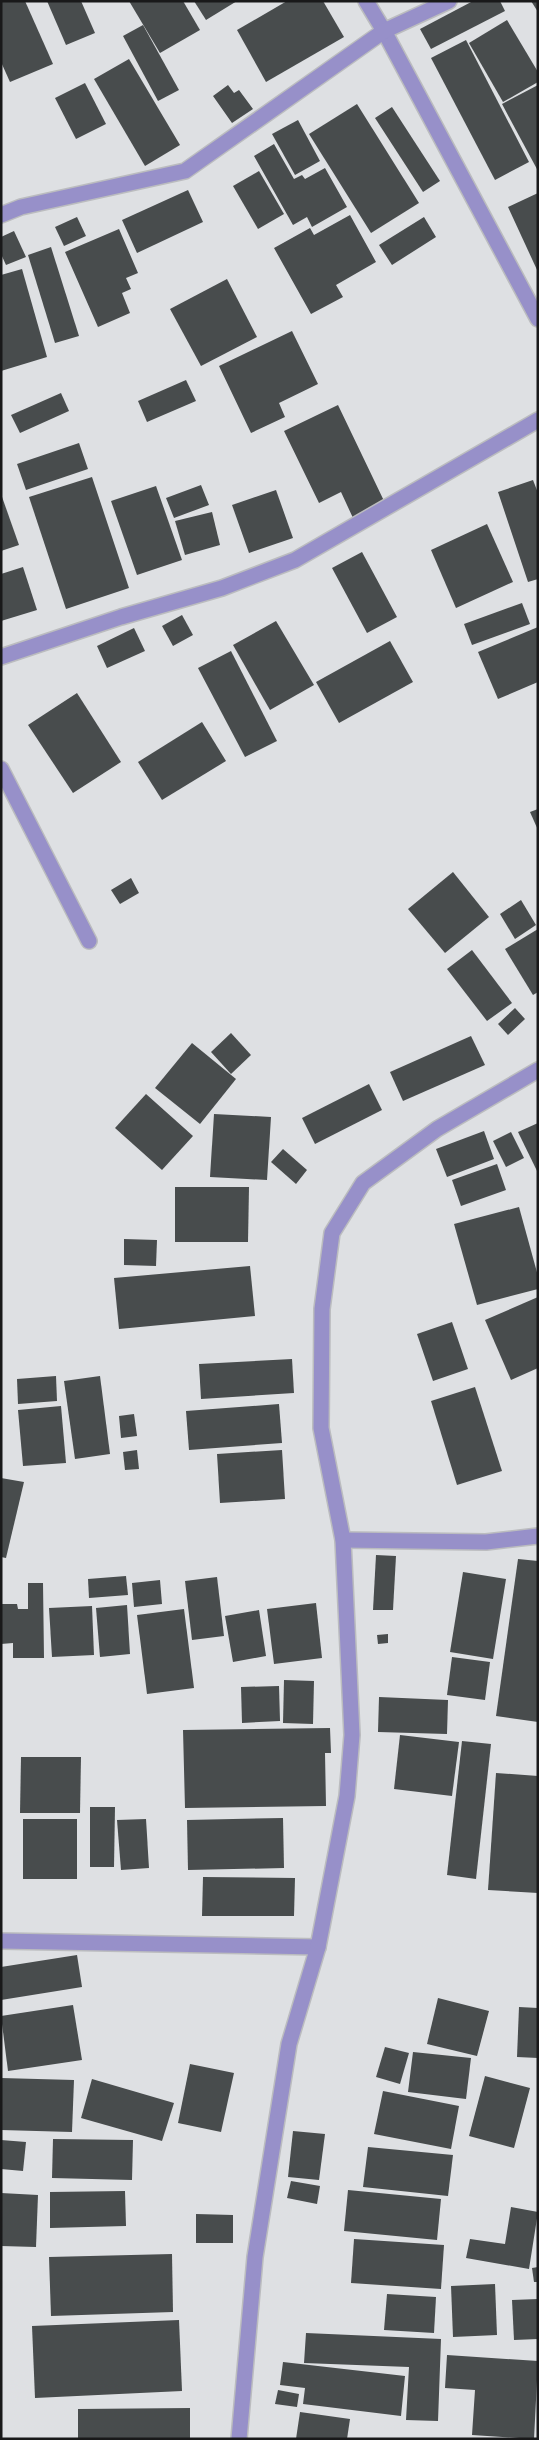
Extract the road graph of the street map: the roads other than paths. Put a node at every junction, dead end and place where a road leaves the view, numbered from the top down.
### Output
1 (366, 1) edge
2 (449, 1) edge
3 (384, 31) junction
4 (1, 215) edge
5 (538, 319) edge
6 (538, 420) edge
7 (1, 657) edge
8 (1, 769) edge
9 (90, 941) dead end
10 (538, 1070) edge
11 (538, 1536) edge
12 (343, 1540) junction
13 (1, 1941) edge
14 (318, 1948) junction
15 (240, 2439) edge

1 - 3 street
2 - 3 street
3 - 4 street
3 - 5 street
6 - 7 street
8 - 9 street
10 - 12 street
11 - 12 street
12 - 14 street
13 - 14 street
14 - 15 street

